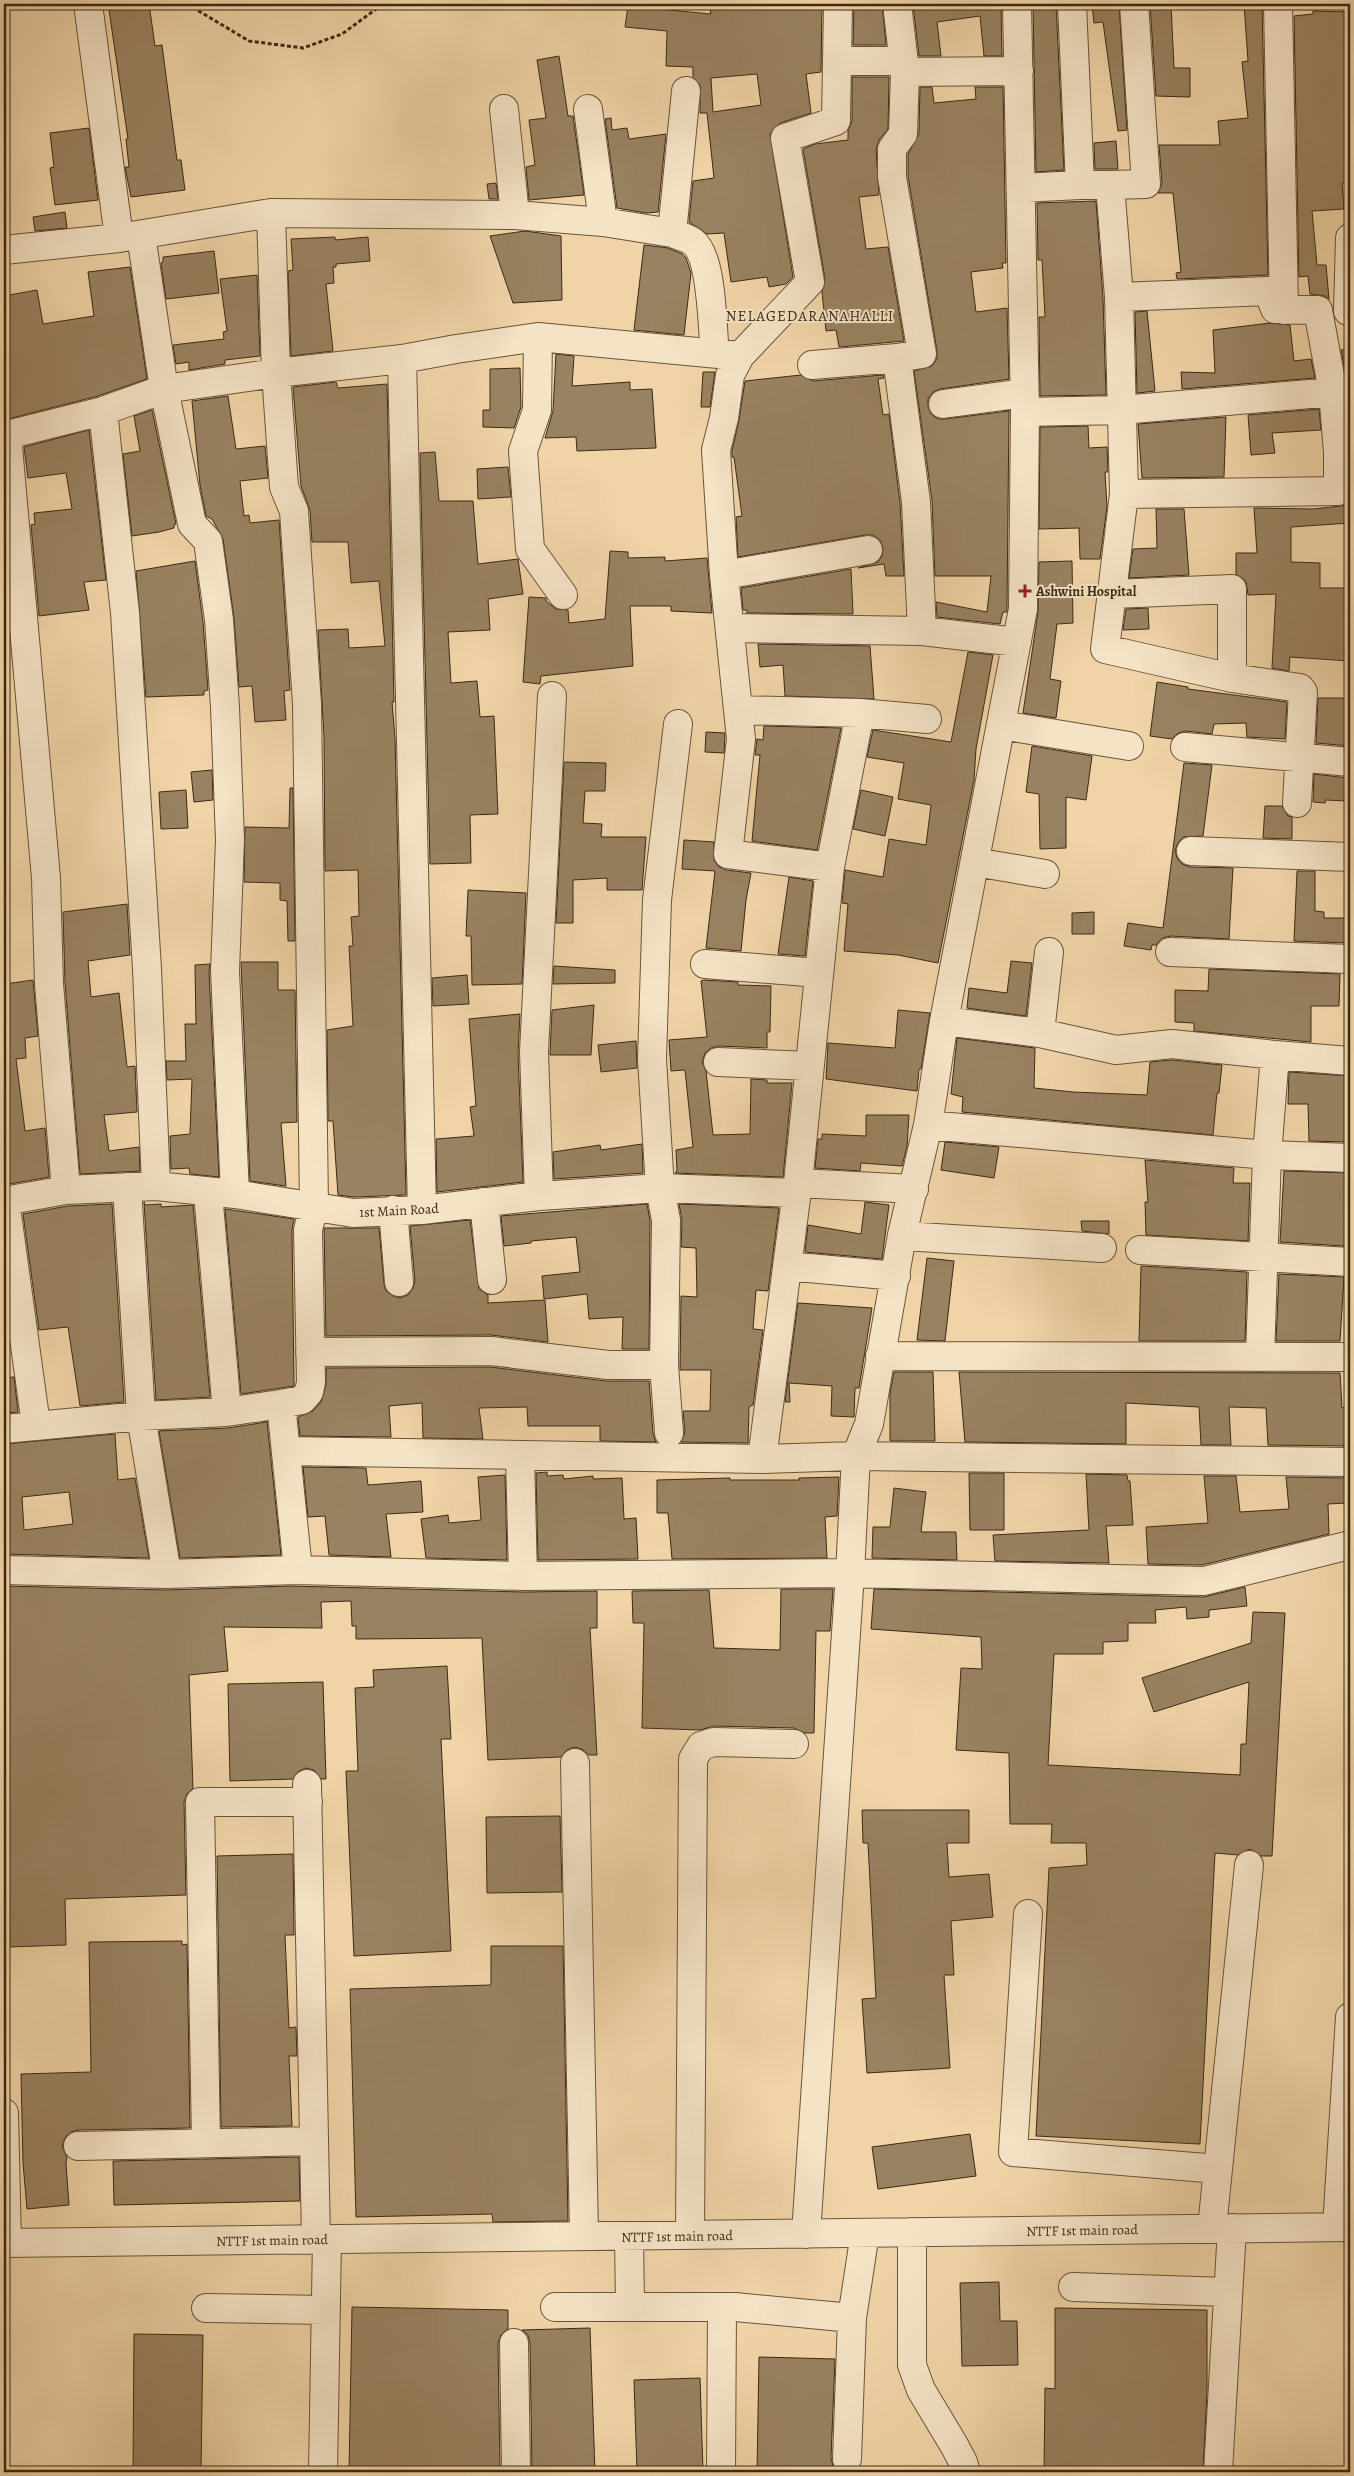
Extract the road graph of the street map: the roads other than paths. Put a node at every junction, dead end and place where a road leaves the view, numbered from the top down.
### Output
1 (88, 4) edge
2 (838, 4) edge
3 (897, 4) edge
4 (1018, 4) edge
5 (1072, 4) edge
6 (1134, 4) edge
7 (1278, 4) edge
8 (838, 61) junction
9 (904, 67) junction
10 (1019, 71) junction
11 (686, 91) dead end
12 (504, 109) dead end
13 (588, 109) dead end
14 (1080, 185) junction
15 (1110, 185) junction
16 (1021, 188) junction
17 (271, 213) junction
18 (515, 215) junction
19 (603, 222) junction
20 (672, 233) junction
21 (130, 237) junction
22 (1350, 238) edge
23 (4, 250) edge
24 (1119, 297) junction
25 (1284, 310) junction
26 (1318, 310) junction
27 (1349, 312) edge
28 (538, 337) junction
29 (727, 355) junction
30 (897, 358) junction
31 (402, 359) junction
32 (812, 365) dead end
33 (276, 372) junction
34 (164, 389) junction
35 (1342, 392) edge
36 (1025, 403) junction
37 (943, 404) dead end
38 (1121, 410) junction
39 (103, 411) junction
40 (6, 435) edge
41 (1344, 452) edge
42 (1344, 492) edge
43 (1124, 494) junction
44 (868, 550) dead end
45 (724, 575) junction
46 (1113, 594) junction
47 (563, 596) dead end
48 (730, 628) junction
49 (922, 631) junction
50 (1017, 642) junction
51 (1232, 678) junction
52 (552, 696) dead end
53 (738, 710) junction
54 (860, 713) junction
55 (927, 719) dead end
56 (678, 724) dead end
57 (1001, 725) junction
58 (1129, 746) dead end
59 (1185, 747) dead end
60 (1300, 757) junction
61 (1350, 762) edge
62 (1297, 803) dead end
63 (1191, 851) dead end
64 (1350, 857) edge
65 (975, 862) junction
66 (830, 866) junction
67 (1045, 874) dead end
68 (1049, 952) dead end
69 (1170, 952) dead end
70 (1350, 959) edge
71 (704, 964) dead end
72 (819, 973) junction
73 (944, 1022) junction
74 (1040, 1034) junction
75 (1275, 1055) junction
76 (1350, 1060) edge
77 (718, 1062) dead end
78 (810, 1066) junction
79 (928, 1125) junction
80 (1267, 1155) junction
81 (1350, 1158) edge
82 (156, 1186) junction
83 (127, 1187) junction
84 (660, 1188) junction
85 (798, 1188) junction
86 (914, 1189) junction
87 (66, 1190) junction
88 (208, 1193) junction
89 (235, 1194) junction
90 (539, 1196) junction
91 (5, 1201) edge
92 (484, 1202) junction
93 (314, 1205) junction
94 (393, 1210) junction
95 (422, 1210) junction
96 (903, 1236) junction
97 (1102, 1248) dead end
98 (1140, 1250) dead end
99 (1264, 1257) junction
100 (1350, 1262) edge
101 (788, 1266) junction
102 (896, 1276) junction
103 (492, 1280) dead end
104 (399, 1282) dead end
105 (310, 1352) junction
106 (880, 1356) junction
107 (1260, 1357) junction
108 (1350, 1357) edge
109 (664, 1365) junction
110 (281, 1404) junction
111 (227, 1412) junction
112 (141, 1416) junction
113 (36, 1425) junction
114 (4, 1429) edge
115 (669, 1433) dead end
116 (287, 1451) junction
117 (520, 1455) junction
118 (856, 1456) junction
119 (762, 1459) junction
120 (1350, 1462) edge
121 (1350, 1545) edge
122 (4, 1570) edge
123 (298, 1570) junction
124 (850, 1573) junction
125 (167, 1574) junction
126 (523, 1576) junction
127 (794, 1744) dead end
128 (575, 1763) dead end
129 (1249, 1866) dead end
130 (1028, 1914) dead end
131 (1350, 2017) edge
132 (4, 2114) edge
133 (314, 2141) junction
134 (206, 2142) junction
135 (78, 2146) dead end
136 (1218, 2169) junction
137 (1344, 2227) edge
138 (1222, 2228) junction
139 (912, 2232) junction
140 (865, 2233) junction
141 (806, 2234) junction
142 (690, 2235) junction
143 (584, 2236) junction
144 (629, 2236) junction
145 (321, 2240) junction
146 (5, 2243) edge
147 (1073, 2287) dead end
148 (1228, 2292) junction
149 (556, 2307) dead end
150 (630, 2307) junction
151 (722, 2307) junction
152 (206, 2308) dead end
153 (326, 2310) junction
154 (852, 2318) junction
155 (514, 2343) dead end
156 (847, 2459) dead end
157 (323, 2472) edge
158 (516, 2472) edge
159 (722, 2472) edge
160 (966, 2472) edge
161 (1218, 2472) edge

1 - 21 street
2 - 8 street
3 - 9 street
4 - 10 street
5 - 14 street
6 - 15 street
7 - 25 street
8 - 9 street
8 - 29 street
9 - 10 street
9 - 30 street
10 - 16 street
11 - 20 street
12 - 18 street
13 - 19 street
14 - 15 street
14 - 16 street
15 - 24 street
16 - 36 street
17 - 18 street
17 - 21 street
17 - 33 street
18 - 19 street
19 - 20 street
20 - 29 street
21 - 23 street
21 - 34 street
22 - 27 street
24 - 25 street
24 - 38 street
25 - 26 street
26 - 27 street
26 - 35 street
28 - 29 street
28 - 31 street
28 - 47 street
29 - 45 street
30 - 32 street
30 - 49 street
31 - 33 street
31 - 95 street
33 - 34 street
33 - 93 street
34 - 39 street
34 - 89 street
35 - 38 street
35 - 41 street
36 - 37 street
36 - 38 street
36 - 50 street
38 - 43 street
39 - 40 street
39 - 82 street
40 - 87 street
41 - 42 street
42 - 43 street
43 - 46 street
44 - 45 street
45 - 48 street
46 - 51 street
46 - 51 street
48 - 49 street
48 - 53 street
49 - 50 street
50 - 57 street
51 - 60 street
52 - 90 street
53 - 54 street
53 - 66 street
54 - 55 street
54 - 66 street
56 - 84 street
57 - 58 street
57 - 65 street
59 - 60 street
60 - 61 street
60 - 62 street
63 - 64 street
65 - 67 street
65 - 73 street
66 - 72 street
68 - 74 street
69 - 70 street
71 - 72 street
72 - 78 street
73 - 74 street
73 - 79 street
74 - 75 street
75 - 76 street
75 - 80 street
77 - 78 street
78 - 85 street
79 - 80 street
79 - 86 street
80 - 81 street
80 - 99 street
82 - 83 street, 1st Main Road
82 - 88 street, 1st Main Road
83 - 87 street, 1st Main Road
83 - 112 street
84 - 85 street, 1st Main Road
84 - 90 street, 1st Main Road
84 - 109 street
85 - 86 street, 1st Main Road
85 - 101 street
86 - 96 street
87 - 91 street, 1st Main Road
88 - 89 street, 1st Main Road
88 - 111 street
89 - 93 street, 1st Main Road
90 - 92 street, 1st Main Road
91 - 113 street
92 - 95 street, 1st Main Road
92 - 103 street
93 - 94 street, 1st Main Road
93 - 105 street
94 - 95 street, 1st Main Road
94 - 104 street
96 - 97 street
96 - 102 street
98 - 99 street
99 - 100 street
99 - 107 street
101 - 102 street
101 - 119 street
102 - 106 street
105 - 109 street
105 - 110 street
106 - 107 street
106 - 118 street
107 - 108 street
109 - 115 street
110 - 111 street
110 - 116 street
111 - 112 street
112 - 113 street
112 - 125 street
113 - 114 street
116 - 117 street
116 - 123 street
117 - 119 street
117 - 126 street
118 - 119 street
118 - 120 street
118 - 124 street
121 - 124 street
122 - 125 street
123 - 125 street
123 - 126 street
124 - 126 street
124 - 141 street
127 - 142 street
128 - 143 street
129 - 136 street
130 - 136 street
131 - 137 street
132 - 146 street
133 - 134 street
133 - 134 street
133 - 145 street
134 - 135 street
136 - 138 street
137 - 138 street, NTTF 1st main road
138 - 139 street, NTTF 1st main road
138 - 148 street
139 - 140 street, NTTF 1st main road
139 - 160 street
140 - 141 street, NTTF 1st main road
140 - 154 street
141 - 142 street, NTTF 1st main road
142 - 144 street, NTTF 1st main road
143 - 144 street, NTTF 1st main road
143 - 145 street, NTTF 1st main road
144 - 150 street
145 - 146 street, NTTF 1st main road
145 - 153 street
147 - 148 street
148 - 161 street
149 - 150 street
150 - 151 street
151 - 154 street
151 - 159 street
152 - 153 street
153 - 157 street
154 - 156 street
155 - 158 street

